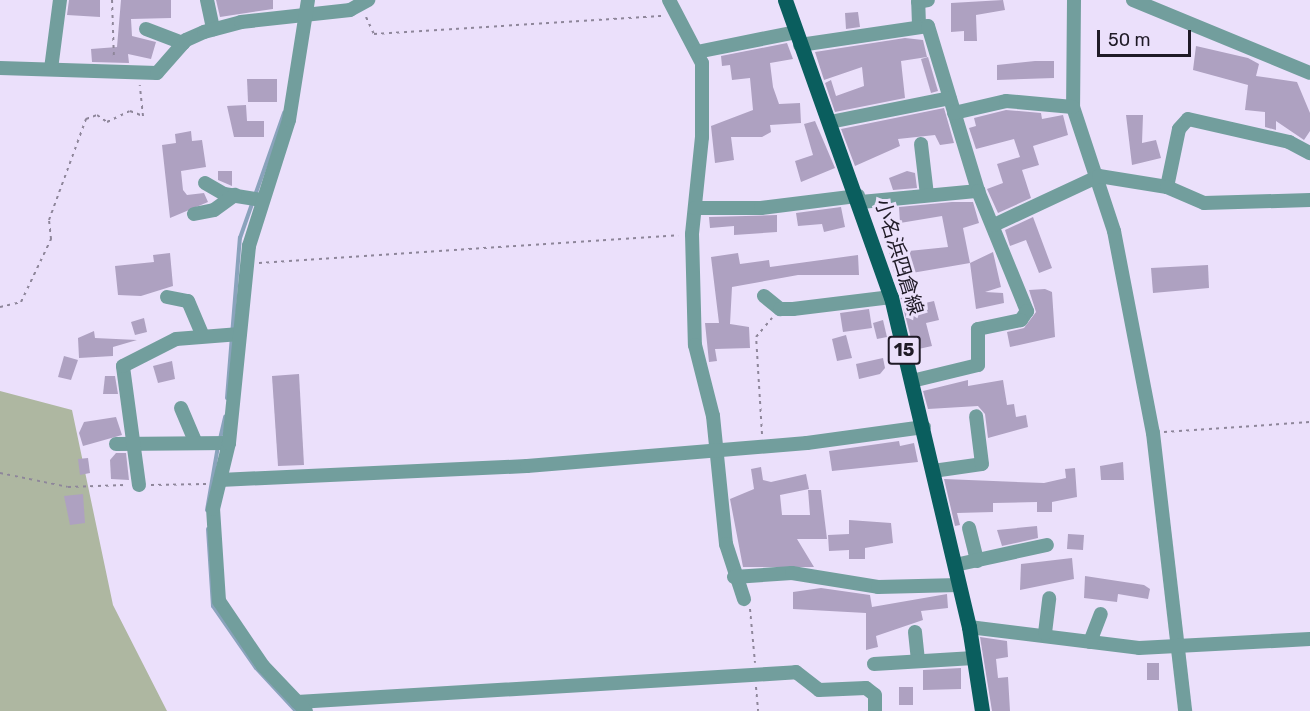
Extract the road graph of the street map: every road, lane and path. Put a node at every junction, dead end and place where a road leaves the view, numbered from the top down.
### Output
1 (112, 0) edge
2 (207, 0) edge
3 (308, 0) edge
4 (669, 0) edge
5 (784, 0) edge
6 (928, 0) edge
7 (1074, 0) edge
8 (1133, 0) edge
9 (56, 2) edge
10 (364, 3) edge
11 (302, 15) junction
12 (677, 15) junction
13 (919, 25) junction
14 (146, 29) dead end
15 (213, 29) junction
16 (798, 38) junction
17 (183, 43) junction
18 (697, 52) junction
19 (0, 68) edge
20 (51, 69) junction
21 (114, 73) junction
22 (1310, 73) edge
23 (138, 74) junction
24 (950, 98) junction
25 (1073, 106) junction
26 (954, 113) junction
27 (830, 122) junction
28 (921, 144) dead end
29 (1310, 153) edge
30 (1100, 176) junction
31 (205, 183) dead end
32 (1167, 187) junction
33 (978, 191) junction
34 (236, 195) junction
35 (927, 195) junction
36 (256, 199) junction
37 (859, 199) junction
38 (1310, 200) edge
39 (695, 208) junction
40 (194, 214) dead end
41 (993, 225) junction
42 (692, 234) junction
43 (247, 264) junction
44 (764, 296) dead end
45 (167, 297) dead end
46 (891, 297) junction
47 (0, 307) edge
48 (780, 309) junction
49 (202, 334) junction
50 (235, 334) junction
51 (912, 381) junction
52 (181, 408) dead end
53 (976, 416) dead end
54 (1310, 422) edge
55 (924, 427) junction
56 (1153, 433) junction
57 (195, 443) junction
58 (223, 443) junction
59 (116, 444) dead end
60 (134, 444) junction
61 (762, 447) junction
62 (715, 451) junction
63 (933, 471) junction
64 (0, 473) edge
65 (213, 482) junction
66 (139, 485) junction
67 (969, 528) dead end
68 (1047, 545) dead end
69 (977, 561) junction
70 (955, 565) junction
71 (734, 577) junction
72 (960, 585) junction
73 (1049, 598) dead end
74 (744, 599) joint
75 (1101, 614) dead end
76 (969, 627) junction
77 (915, 632) dead end
78 (1045, 633) junction
79 (1310, 639) edge
80 (1090, 642) junction
81 (1178, 648) junction
82 (974, 657) junction
83 (918, 660) junction
84 (874, 664) dead end
85 (755, 673) junction
86 (301, 706) edge
87 (758, 711) edge
88 (875, 711) edge
89 (982, 711) edge
90 (1185, 711) edge

1 - 21 path
2 - 15 street
3 - 11 street
4 - 12 street
5 - 16 main road, 小名浜四倉線 / 15
6 - 13 street
7 - 25 street
8 - 22 street
9 - 20 street
10 - 11 street
10 - 12 path
11 - 15 street
11 - 36 street
12 - 18 street
13 - 16 street
13 - 24 street
14 - 17 street
15 - 17 street
16 - 18 street
16 - 27 main road, 小名浜四倉線 / 15
17 - 23 street
18 - 39 street
19 - 20 street
20 - 21 street
21 - 23 street
23 - 47 path
24 - 26 street
24 - 27 street
25 - 26 street
25 - 30 street
26 - 33 street
27 - 37 main road, 小名浜四倉線 / 15
28 - 35 street
29 - 32 street
30 - 32 street
30 - 41 street
30 - 56 street
31 - 34 street
32 - 38 street
33 - 35 street
33 - 41 street
34 - 36 street
34 - 40 street
35 - 37 street
36 - 43 street
37 - 39 street
37 - 46 main road, 小名浜四倉線 / 15
39 - 42 street
41 - 51 street
42 - 43 path
42 - 62 street
43 - 50 street
44 - 48 street
45 - 49 street
46 - 48 street
46 - 51 main road, 小名浜四倉線 / 15
48 - 61 path
49 - 50 street
49 - 60 street
50 - 58 street
51 - 55 main road, 小名浜四倉線 / 15
52 - 57 street
53 - 63 street
54 - 56 path
55 - 61 street
55 - 63 main road, 小名浜四倉線 / 15
56 - 81 street
57 - 58 street
57 - 60 street
58 - 65 street
59 - 60 street
60 - 66 street
61 - 62 street
62 - 65 street
62 - 71 street
63 - 70 main road, 小名浜四倉線 / 15
64 - 66 path
65 - 66 path
65 - 86 street
67 - 69 street
68 - 69 street
69 - 70 street
70 - 72 main road, 小名浜四倉線 / 15
71 - 72 street
71 - 74 street
72 - 76 main road, 小名浜四倉線 / 15
73 - 78 street
74 - 85 path
75 - 80 street
76 - 78 street
76 - 82 main road, 小名浜四倉線 / 15
77 - 83 street
78 - 80 street
79 - 81 street
80 - 81 street
81 - 90 street
82 - 83 street
82 - 89 main road, 小名浜四倉線 / 15
83 - 84 street
85 - 86 street
85 - 87 path
85 - 88 street

